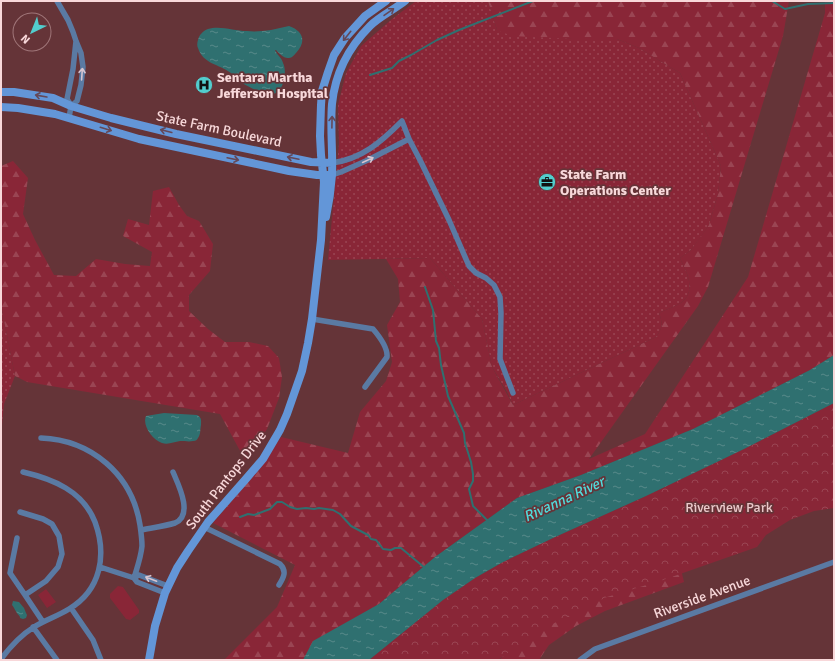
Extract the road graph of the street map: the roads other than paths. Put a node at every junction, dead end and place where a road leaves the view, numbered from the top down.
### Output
1 (57, 1) edge
2 (386, 1) edge
3 (405, 1) edge
4 (76, 41) junction
5 (1, 92) edge
6 (71, 106) junction
7 (1, 107) edge
8 (69, 118) junction
9 (409, 139) junction
10 (322, 163) junction
11 (332, 163) junction
12 (328, 175) junction
13 (312, 319) junction
14 (365, 387) dead end
15 (514, 393) dead end
16 (40, 438) dead end
17 (23, 472) dead end
18 (173, 472) dead end
19 (20, 512) dead end
20 (204, 527) junction
21 (141, 530) junction
22 (17, 538) dead end
23 (834, 562) edge
24 (100, 567) junction
25 (134, 578) junction
26 (279, 585) dead end
27 (166, 590) junction
28 (25, 595) junction
29 (71, 608) junction
30 (43, 622) junction
31 (33, 627) junction
32 (1, 660) edge
33 (57, 660) edge
34 (101, 660) edge
35 (149, 660) edge
36 (580, 660) edge

1 - 4 street
2 -> 10 street
11 -> 3 street
4 - 6 street
6 -> 4 street
6 -> 5 street, State Farm Boulevard
6 - 8 street
10 -> 6 street, State Farm Boulevard
7 - 8 street, State Farm Boulevard
8 -> 12 street, State Farm Boulevard
9 - 11 street, State Farm Boulevard
12 -> 9 street, State Farm Boulevard
9 - 15 street, State Farm Boulevard
10 - 11 street, State Farm Boulevard
10 - 12 street
11 - 12 street
12 - 13 street, South Pantops Drive
13 - 14 street
13 - 20 street, South Pantops Drive
16 - 21 street
17 - 24 street
18 - 21 street
19 - 28 street
20 - 26 street
20 - 27 street, South Pantops Drive
21 - 25 street
22 - 28 street
23 - 36 street, Riverside Avenue
24 - 25 street
24 - 29 street
25 - 27 street
27 - 35 street, South Pantops Drive
28 - 30 street
29 - 30 street
29 - 34 street
30 - 31 street
31 - 32 street
31 - 33 street

